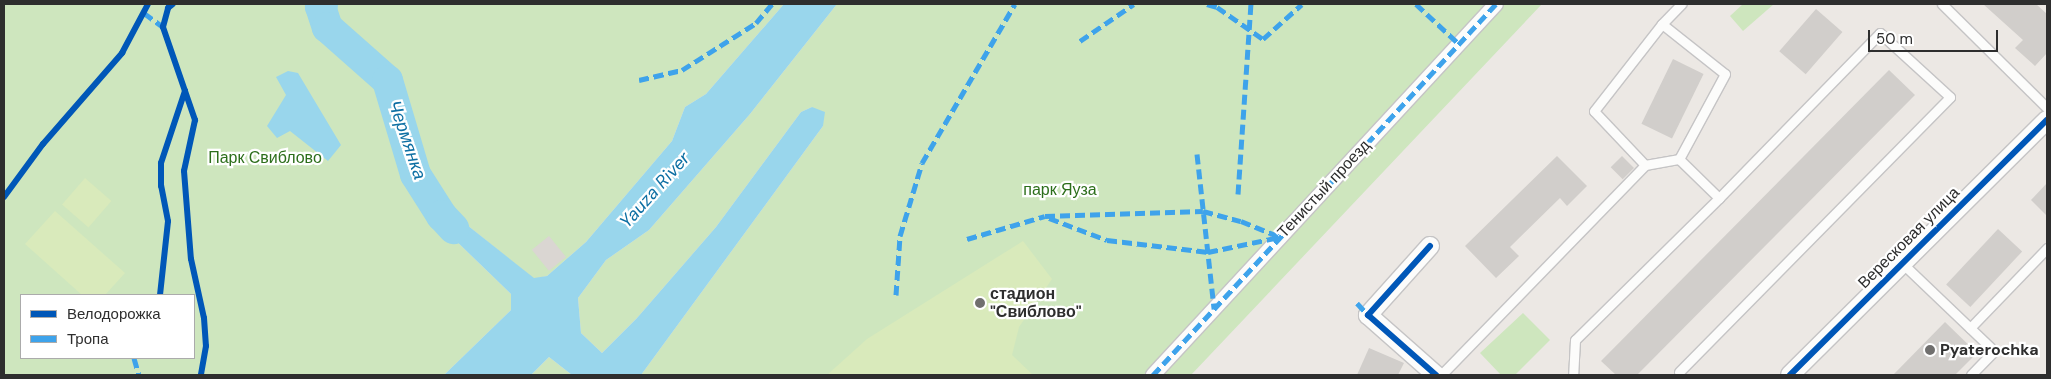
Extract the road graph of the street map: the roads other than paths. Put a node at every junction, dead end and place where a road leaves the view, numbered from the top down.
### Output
1 (1496, 4) edge
2 (1681, 4) edge
3 (1942, 4) edge
4 (1662, 24) junction
5 (2047, 108) edge
6 (2047, 120) edge
7 (1679, 159) junction
8 (1645, 166) junction
9 (1719, 198) junction
10 (1430, 246) dead end
11 (2047, 248) edge
12 (1902, 264) junction
13 (1970, 328) junction
14 (1678, 372) dead end
15 (1794, 374) edge
16 (1153, 375) edge
17 (1436, 375) edge
18 (1441, 375) edge
19 (1573, 375) edge
20 (1971, 375) edge

1 - 16 street, Тенистый проезд
2 - 4 lane
3 - 5 lane
4 - 7 lane
4 - 8 lane
6 - 12 street, Вересковая улица
7 - 8 lane
7 - 9 lane
8 - 18 lane
9 - 14 lane
9 - 19 lane
10 - 17 street
11 - 13 lane
12 - 13 lane
12 - 15 street, Вересковая улица
13 - 20 lane

